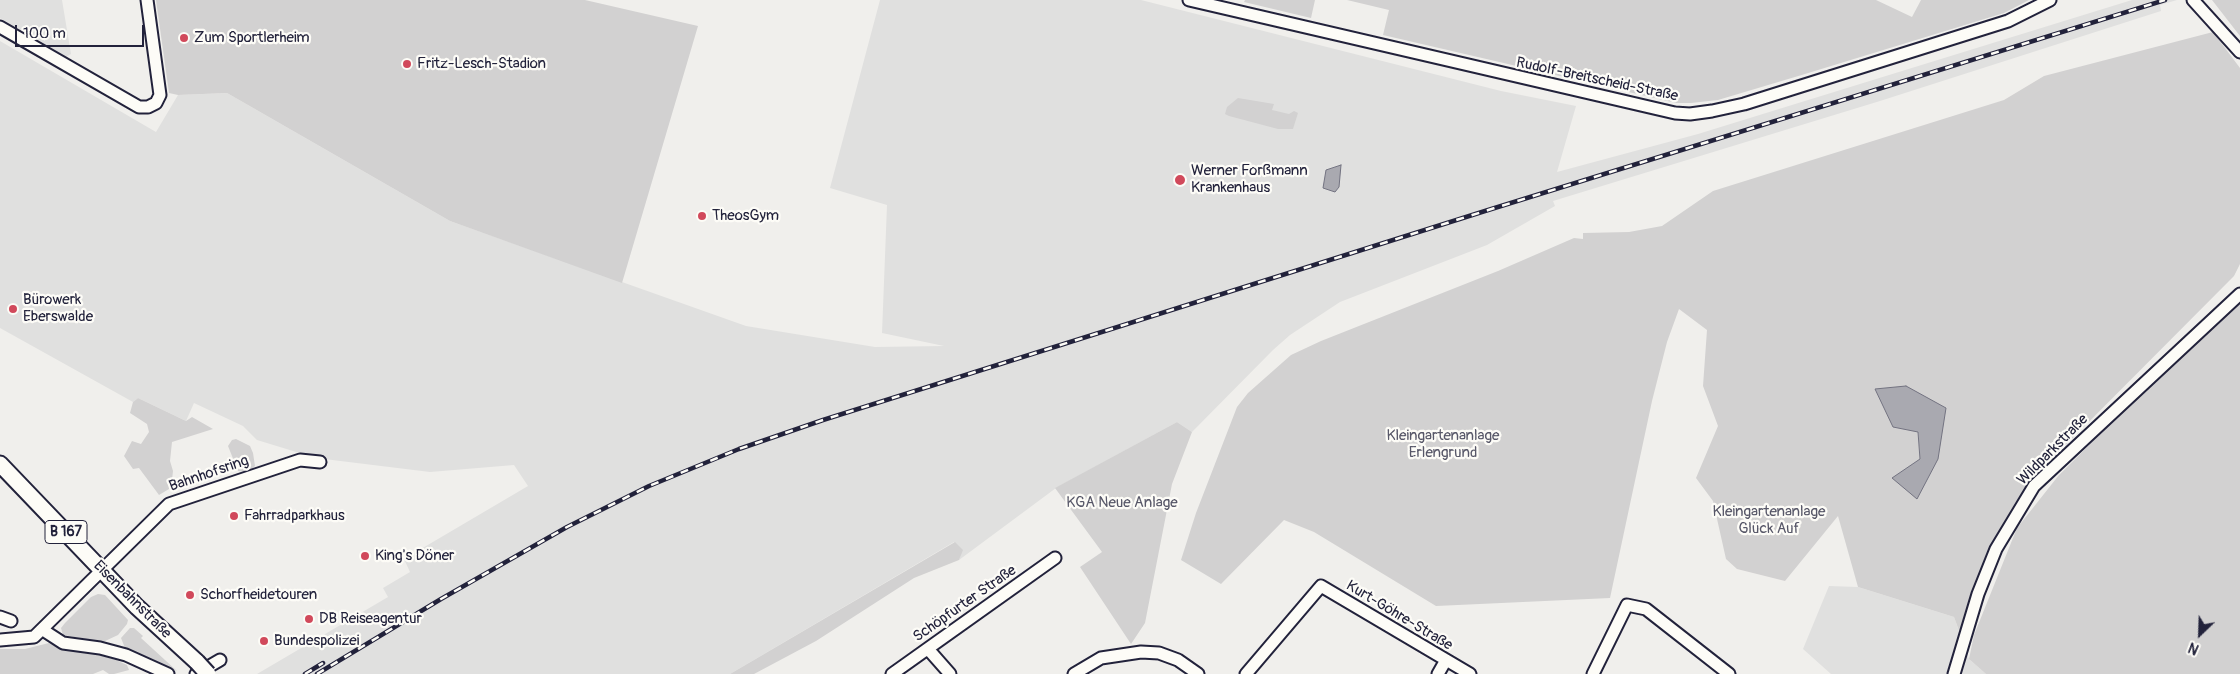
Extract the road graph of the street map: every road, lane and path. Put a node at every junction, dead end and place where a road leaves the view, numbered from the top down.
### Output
1 (147, 0) edge
2 (1189, 0) edge
3 (2050, 0) edge
4 (2193, 0) edge
5 (1226, 4) edge
6 (0, 27) edge
7 (2240, 52) edge
8 (2240, 294) edge
9 (320, 462) dead end
10 (0, 464) edge
11 (1055, 558) dead end
12 (102, 570) junction
13 (43, 630) junction
14 (0, 640) edge
15 (928, 649) junction
16 (220, 660) dead end
17 (1446, 660) junction
18 (197, 668) edge
19 (168, 674) edge
20 (208, 674) edge
21 (892, 674) edge
22 (950, 674) edge
23 (1074, 674) edge
24 (1198, 674) edge
25 (1246, 674) edge
26 (1438, 674) edge
27 (1470, 674) edge
28 (1593, 674) edge
29 (1729, 674) edge
30 (1954, 674) edge

1 - 6 street
2 - 5 street, Rudolf-Breitscheid-Straße
3 - 5 street, Rudolf-Breitscheid-Straße
4 - 7 street
8 - 30 street, Wildparkstraße
9 - 12 street, Bahnhofsring
10 - 12 main road, Eisenbahnstraße / B 167
11 - 15 street, Schöpfurter Straße
12 - 13 street, Bahnhofsring
12 - 18 main road, Eisenbahnstraße / B 167
13 - 14 street
13 - 19 street
15 - 21 street, Schöpfurter Straße
15 - 22 street
16 - 18 street
17 - 25 street, Kurt-Göhre-Straße
17 - 26 street
17 - 27 street, Kurt-Göhre-Straße
18 - 20 main road, Eisenbahnstraße / B 167, bridge
23 - 24 street
28 - 29 street

